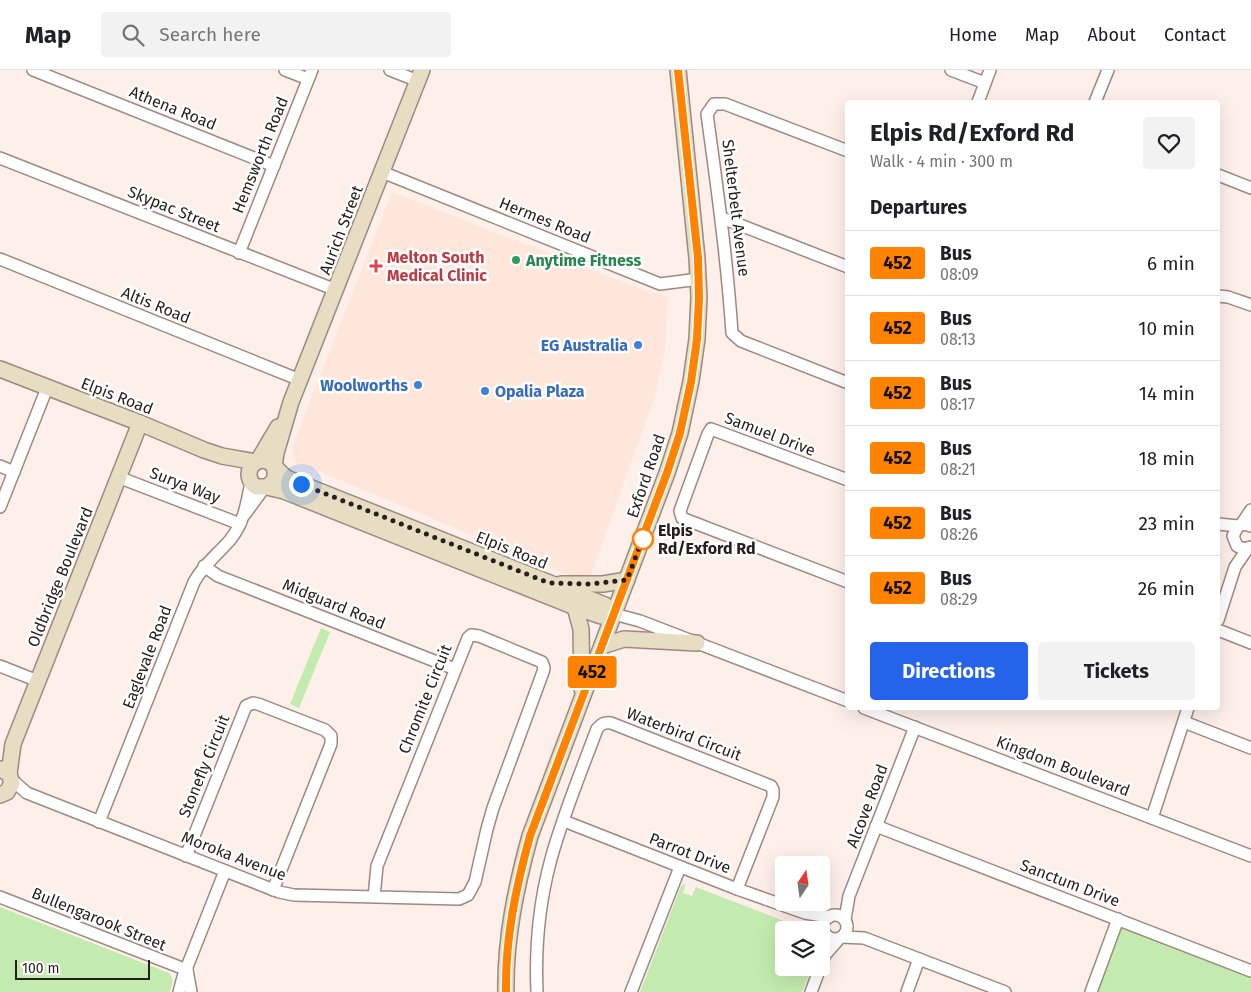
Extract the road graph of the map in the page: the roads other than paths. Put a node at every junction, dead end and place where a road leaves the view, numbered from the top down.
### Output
1 (33, 70) edge
2 (285, 70) edge
3 (390, 70) edge
4 (678, 70) edge
5 (950, 70) edge
6 (990, 70) edge
7 (1108, 70) edge
8 (310, 74) edge
9 (420, 75) edge
10 (985, 83) junction
11 (979, 100) edge
12 (1096, 100) edge
13 (845, 150) edge
14 (0, 158) edge
15 (274, 166) junction
16 (382, 172) junction
17 (1220, 176) edge
18 (1251, 188) edge
19 (722, 218) junction
20 (239, 253) junction
21 (0, 259) edge
22 (845, 266) edge
23 (699, 279) junction
24 (336, 290) junction
25 (1220, 296) edge
26 (1251, 305) edge
27 (0, 369) edge
28 (300, 380) junction
29 (845, 382) edge
30 (47, 388) junction
31 (292, 402) junction
32 (140, 423) junction
33 (222, 456) junction
34 (257, 462) junction
35 (0, 466) edge
36 (274, 468) junction
37 (14, 472) junction
38 (118, 477) junction
39 (845, 479) edge
40 (258, 484) junction
41 (0, 506) edge
42 (1251, 510) edge
43 (242, 520) junction
44 (1220, 524) edge
45 (1243, 526) edge
46 (1220, 530) edge
47 (1234, 541) junction
48 (1250, 548) edge
49 (204, 566) junction
50 (1235, 567) junction
51 (627, 580) junction
52 (845, 581) edge
53 (549, 583) junction
54 (576, 607) junction
55 (614, 614) junction
56 (1220, 614) edge
57 (1220, 631) edge
58 (697, 643) junction
59 (1251, 643) edge
60 (602, 646) junction
61 (0, 666) edge
62 (455, 669) junction
63 (38, 681) junction
64 (582, 698) junction
65 (845, 700) edge
66 (880, 710) edge
67 (1187, 710) edge
68 (1184, 722) junction
69 (915, 727) junction
70 (13, 744) junction
71 (1251, 748) edge
72 (0, 761) edge
73 (4, 786) edge
74 (1152, 818) junction
75 (564, 821) junction
76 (100, 822) junction
77 (876, 826) junction
78 (186, 856) junction
79 (1251, 856) edge
80 (680, 867) junction
81 (225, 871) junction
82 (738, 889) junction
83 (273, 890) junction
84 (468, 895) joint
85 (849, 896) junction
86 (0, 897) edge
87 (374, 897) junction
88 (805, 914) junction
89 (831, 916) junction
90 (1118, 919) junction
91 (812, 921) edge
92 (826, 921) edge
93 (846, 922) junction
94 (830, 937) edge
95 (840, 938) junction
96 (864, 938) junction
97 (830, 951) edge
98 (919, 959) junction
99 (187, 970) junction
100 (1251, 971) edge
101 (817, 976) edge
102 (999, 991) edge
103 (180, 992) edge
104 (192, 992) edge
105 (506, 992) edge
106 (537, 992) edge
107 (631, 992) edge
108 (811, 992) edge
109 (907, 992) edge
110 (1091, 992) edge

1 - 15 street, Athena Road
2 - 8 street
3 - 9 street
4 - 23 street, Exford Road
5 - 10 street
6 - 10 street
7 - 12 street
8 - 15 street, Hemsworth Road
9 - 16 street, Aurich Street
10 - 11 street
13 - 19 street, Shelterbelt Avenue
14 - 20 street, Skypac Street
15 - 20 street, Hemsworth Road
16 - 23 street, Hermes Road
16 - 24 street, Aurich Street
17 - 18 street
19 - 22 street
19 - 29 street, Shelterbelt Avenue
20 - 24 street, Skypac Street
21 - 28 street, Altis Road
23 - 51 street, Exford Road
24 - 28 street, Aurich Street
25 - 26 street
27 - 30 street, Elpis Road
28 - 31 street, Aurich Street
30 - 32 street, Elpis Road
30 - 37 street
31 - 34 street, Aurich Street
31 - 36 street, Aurich Street
32 - 33 street, Elpis Road
32 - 38 street, Oldbridge Boulevard
33 - 34 street, Elpis Road
33 - 40 street, Elpis Road
34 - 36 street
34 - 40 street
35 - 37 street
36 - 40 street
36 - 53 street, Elpis Road
37 - 41 street
38 - 43 street, Surya Way
38 - 63 street, Oldbridge Boulevard
39 - 52 street, Samuel Drive
40 - 43 street, Eaglevale Road
40 - 54 street, Elpis Road
42 - 45 street
43 - 49 street, Eaglevale Road
44 - 45 street
45 - 47 street
46 - 47 street
47 - 48 street
47 - 50 street
48 - 50 street
49 - 62 street, Midguard Road
49 - 76 street, Eaglevale Road
50 - 56 street
51 - 53 street
51 - 55 street, Exford Road
53 - 55 street, Elpis Road
54 - 55 street, Elpis Road
54 - 64 street
55 - 58 street
55 - 60 street, Exford Road
57 - 59 street
58 - 60 street
58 - 65 street
60 - 64 street, Exford Road
61 - 63 street
62 - 84 street, Chromite Circuit
62 - 87 street, Chromite Circuit
63 - 70 street, Oldbridge Boulevard
64 - 105 street, Exford Road
66 - 69 street, Kingdom Boulevard
67 - 68 street
68 - 71 street
68 - 74 street
69 - 74 street, Kingdom Boulevard
69 - 77 street, Alcove Road
70 - 72 street, Oldbridge Boulevard
70 - 73 street, Oldbridge Boulevard
73 - 76 street, Moroka Avenue
74 - 79 street, Kingdom Boulevard
75 - 80 street, Parrot Drive
75 - 82 street, Waterbird Circuit
75 - 106 street, Waterbird Circuit
76 - 78 street, Moroka Avenue
77 - 85 street, Alcove Road
77 - 90 street, Sanctum Drive
78 - 81 street, Moroka Avenue
78 - 83 street, Stonefly Circuit
80 - 82 street, Parrot Drive
80 - 107 street
81 - 83 street, Moroka Avenue
81 - 99 street
82 - 88 street, Parrot Drive
83 - 87 street, Moroka Avenue
84 - 87 street, Moroka Avenue
85 - 89 street, Alcove Road
85 - 93 street, Alcove Road
86 - 99 street, Bullengarook Street
88 - 89 street, Parrot Drive
88 - 91 street, Parrot Drive
89 - 92 street
89 - 93 street
90 - 100 street, Sanctum Drive
90 - 110 street
93 - 95 street
93 - 96 street
94 - 95 street
95 - 96 street
95 - 97 street
96 - 98 street
98 - 102 street
98 - 109 street
99 - 103 street
99 - 104 street
101 - 108 street

